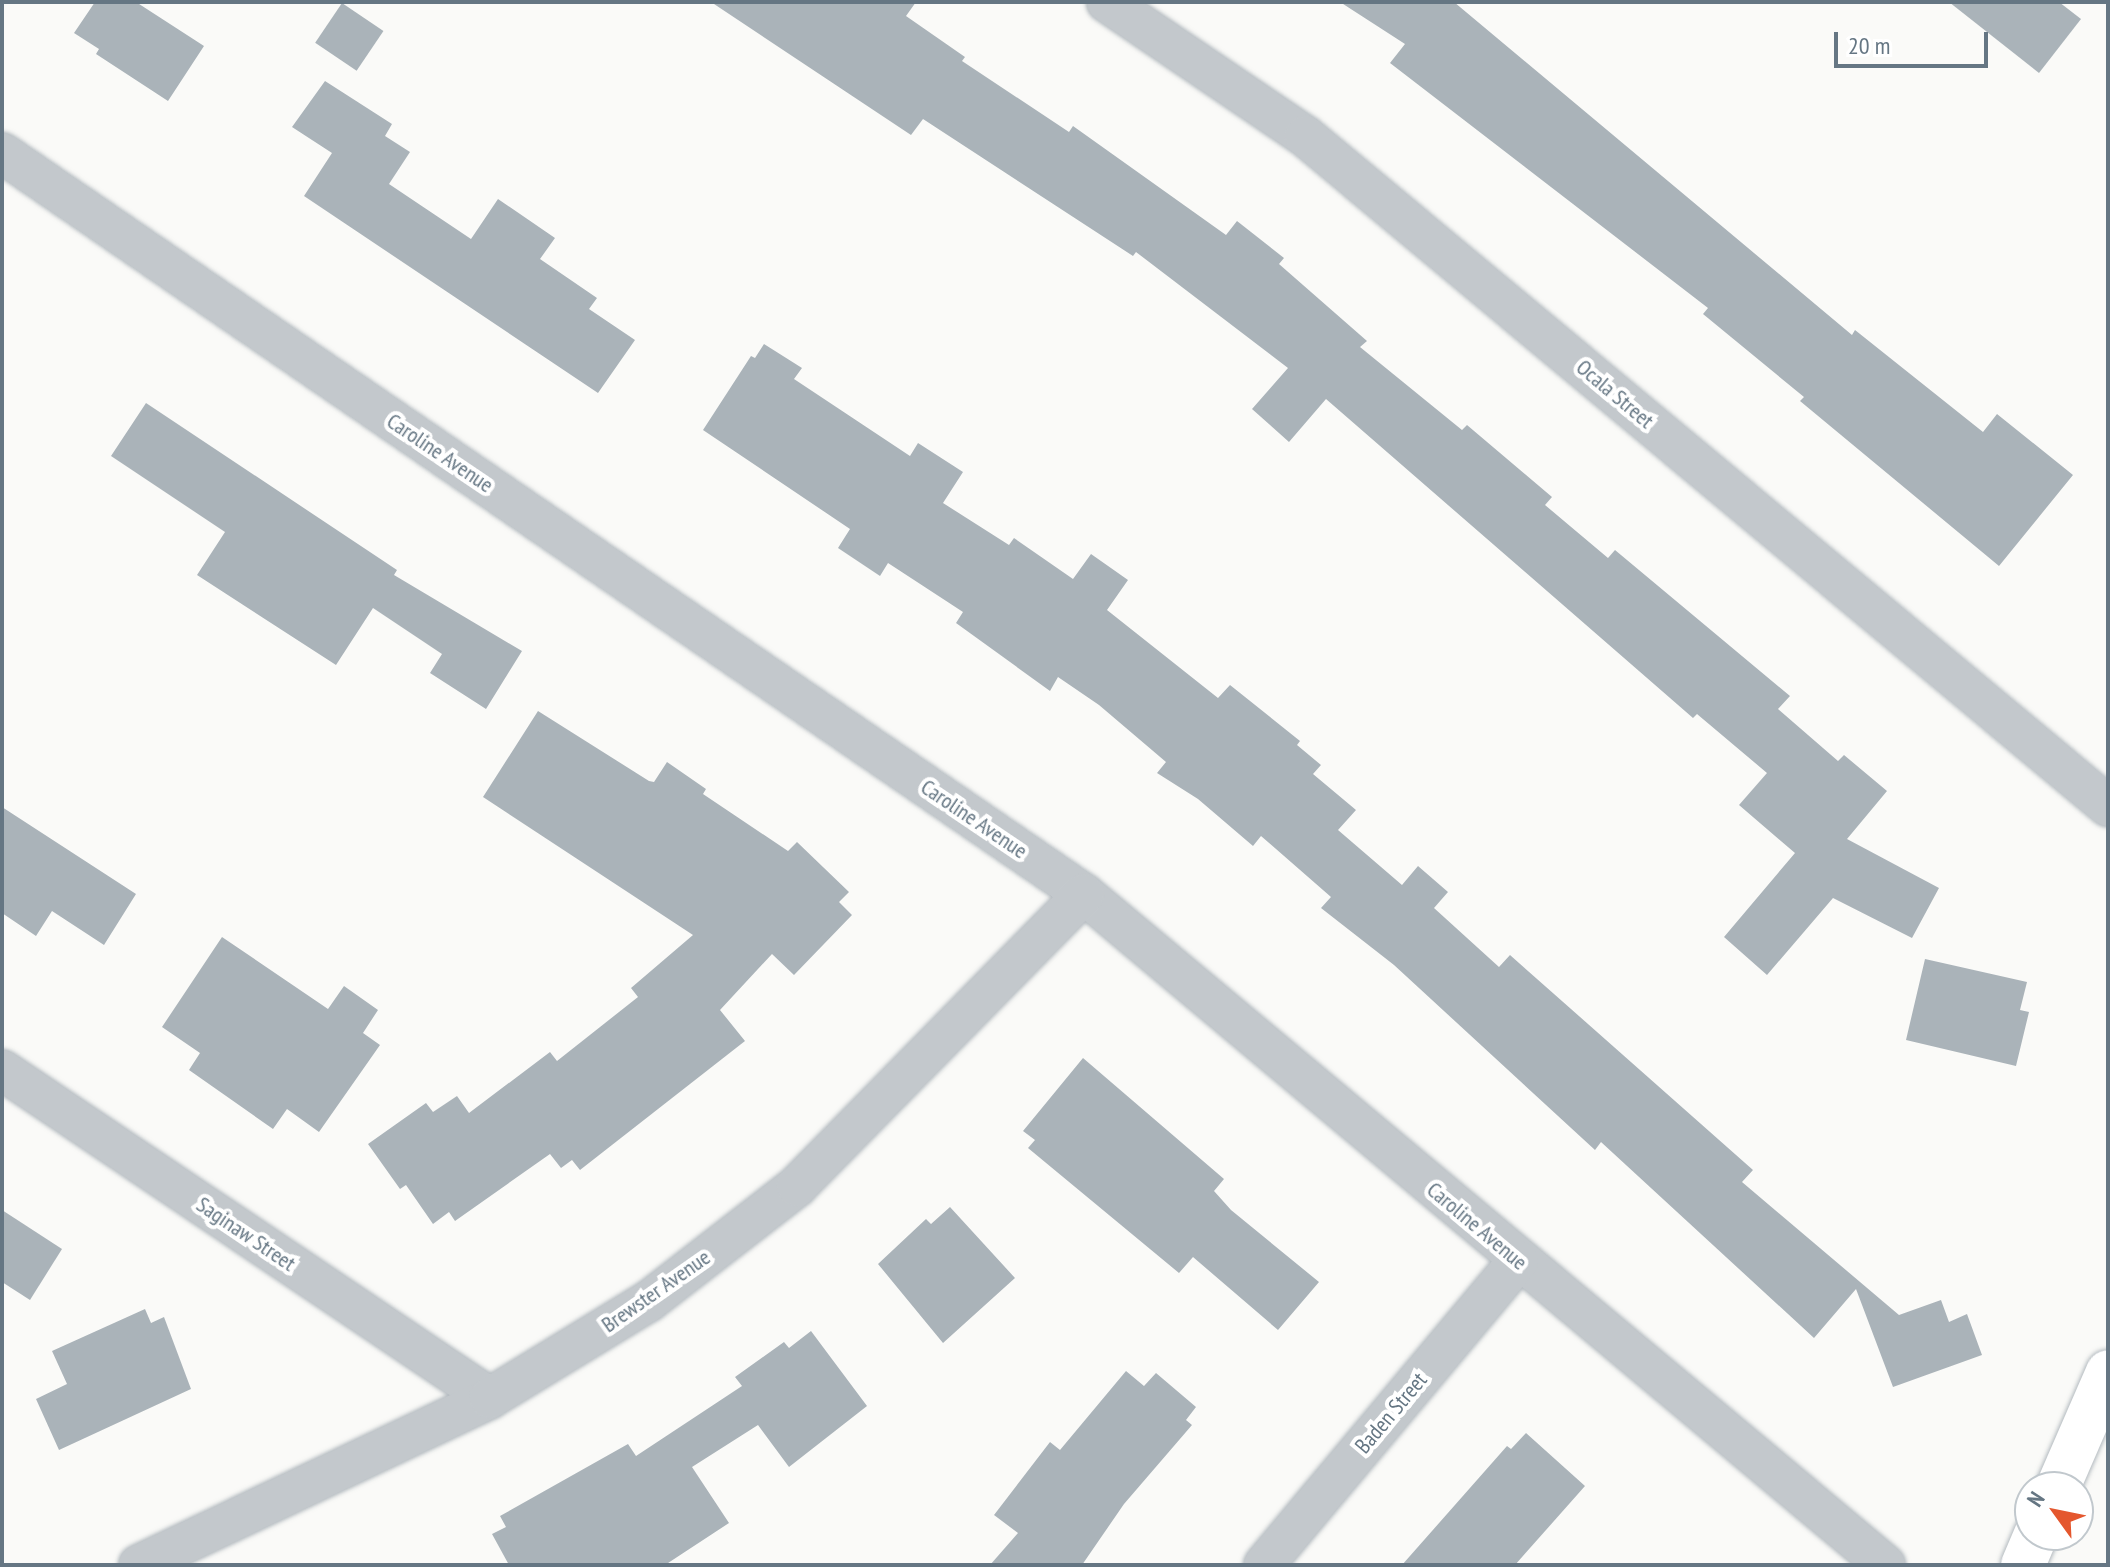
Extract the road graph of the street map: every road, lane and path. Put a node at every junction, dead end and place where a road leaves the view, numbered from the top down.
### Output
1 (1107, 2) edge
2 (2, 153) edge
3 (2108, 806) edge
4 (1084, 894) junction
5 (2, 1070) edge
6 (1518, 1261) junction
7 (2108, 1372) edge
8 (490, 1398) junction
9 (2065, 1471) edge
10 (139, 1565) edge
11 (1264, 1565) edge
12 (1885, 1565) edge

1 - 3 street, Ocala Street
2 - 4 street, Caroline Avenue
4 - 6 street, Caroline Avenue
4 - 8 street, Brewster Avenue
5 - 8 street, Saginaw Street
6 - 11 street, Baden Street
6 - 12 street, Caroline Avenue
7 - 9 street
8 - 10 street, Brewster Avenue

